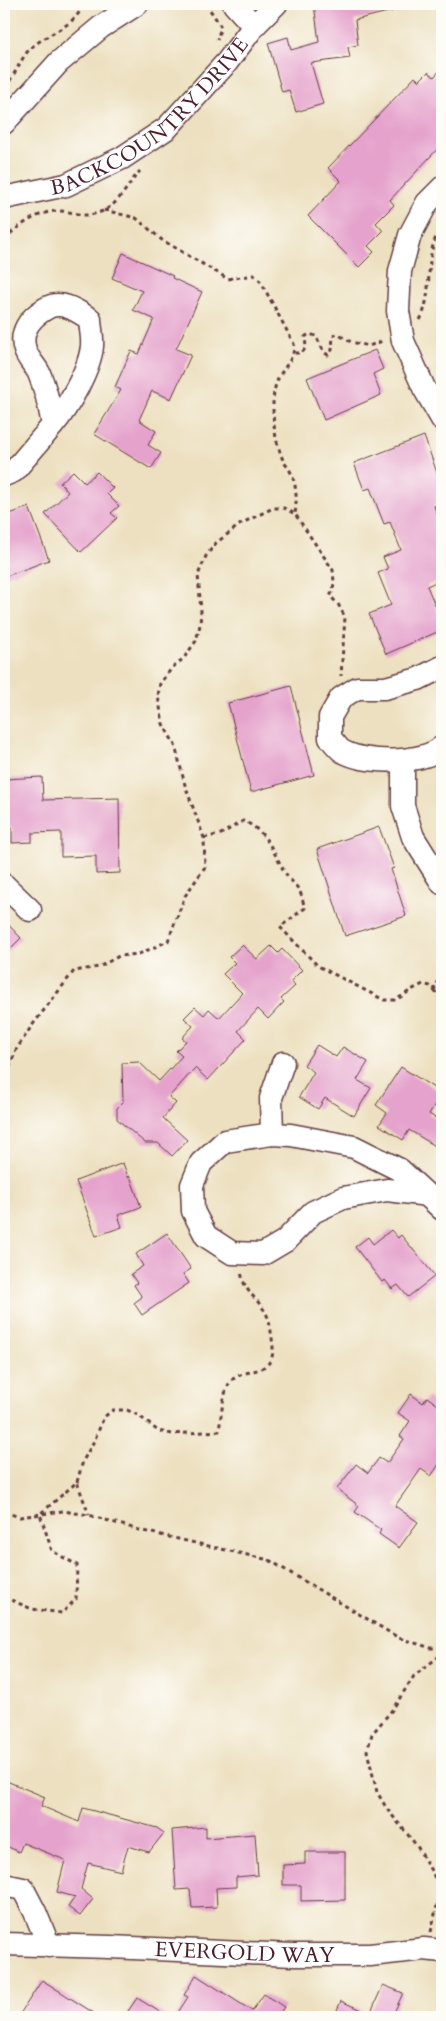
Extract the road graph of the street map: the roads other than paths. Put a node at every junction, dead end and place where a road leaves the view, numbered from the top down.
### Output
1 (136, 4) edge
2 (234, 4) edge
3 (276, 4) edge
4 (254, 26) junction
5 (4, 123) edge
6 (442, 188) edge
7 (4, 198) edge
8 (442, 419) edge
9 (53, 425) junction
10 (4, 475) edge
11 (442, 668) edge
12 (442, 747) edge
13 (403, 760) junction
14 (442, 883) edge
15 (4, 885) edge
16 (30, 910) dead end
17 (283, 1063) dead end
18 (272, 1134) junction
19 (435, 1202) edge
20 (4, 1885) edge
21 (4, 1944) edge
22 (48, 1946) junction
23 (433, 1950) edge

1 - 5 street
2 - 4 street
3 - 4 street, BACKCOUNTRY DRIVE
4 - 7 street, BACKCOUNTRY DRIVE
6 - 8 street
9 - 9 street
9 - 10 street
11 - 13 street
12 - 13 street
13 - 14 street
15 - 16 street
17 - 18 street
18 - 19 street
18 - 19 street
20 - 22 street
21 - 22 street, EVERGOLD WAY
22 - 23 street, EVERGOLD WAY

